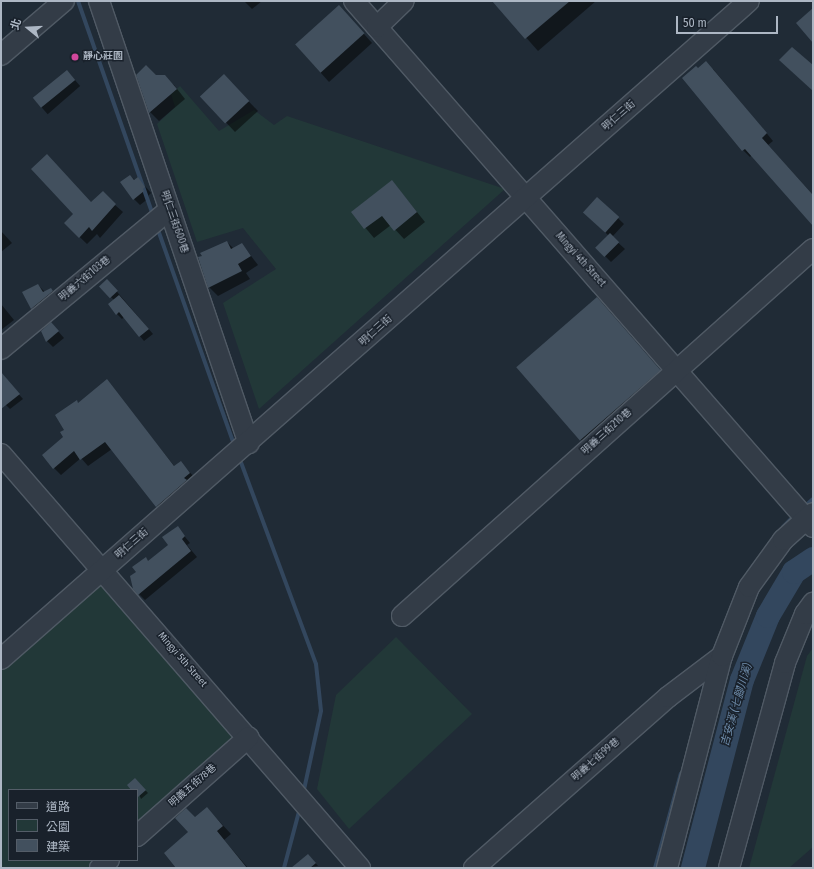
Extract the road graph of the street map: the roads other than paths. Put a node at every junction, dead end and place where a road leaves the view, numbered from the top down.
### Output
1 (64, 1) edge
2 (99, 1) edge
3 (354, 1) edge
4 (404, 1) edge
5 (749, 1) edge
6 (377, 26) junction
7 (1, 55) edge
8 (525, 198) junction
9 (169, 210) junction
10 (813, 249) edge
11 (1, 349) edge
12 (677, 369) junction
13 (242, 449) junction
14 (1, 454) edge
15 (811, 519) edge
16 (103, 570) junction
17 (813, 604) edge
18 (402, 616) dead end
19 (722, 656) junction
20 (1, 659) edge
21 (249, 737) junction
22 (138, 835) edge
23 (108, 861) edge
24 (100, 868) edge
25 (360, 868) edge
26 (474, 868) edge
27 (667, 868) edge
28 (729, 868) edge

1 - 7 street
2 - 9 street, 明仁三街600巷
3 - 6 street, Mingyi 4th Street
4 - 6 street
5 - 8 street, 明仁三街
6 - 8 street, Mingyi 4th Street
8 - 12 street, Mingyi 4th Street
8 - 13 street, 明仁三街
9 - 11 street, 明義六街103巷
9 - 13 street, 明仁三街600巷
10 - 12 street, 明義三街210巷
12 - 15 street, Mingyi 4th Street
12 - 18 street, 明義三街210巷
13 - 16 street, 明仁三街
14 - 16 street, Mingyi 5th Street
15 - 19 street
16 - 20 street, 明仁三街
16 - 21 street, Mingyi 5th Street
17 - 28 street
19 - 26 street, 明義七街99巷
19 - 27 street
21 - 22 street, 明義五街78巷
21 - 25 street, Mingyi 5th Street
23 - 24 street

